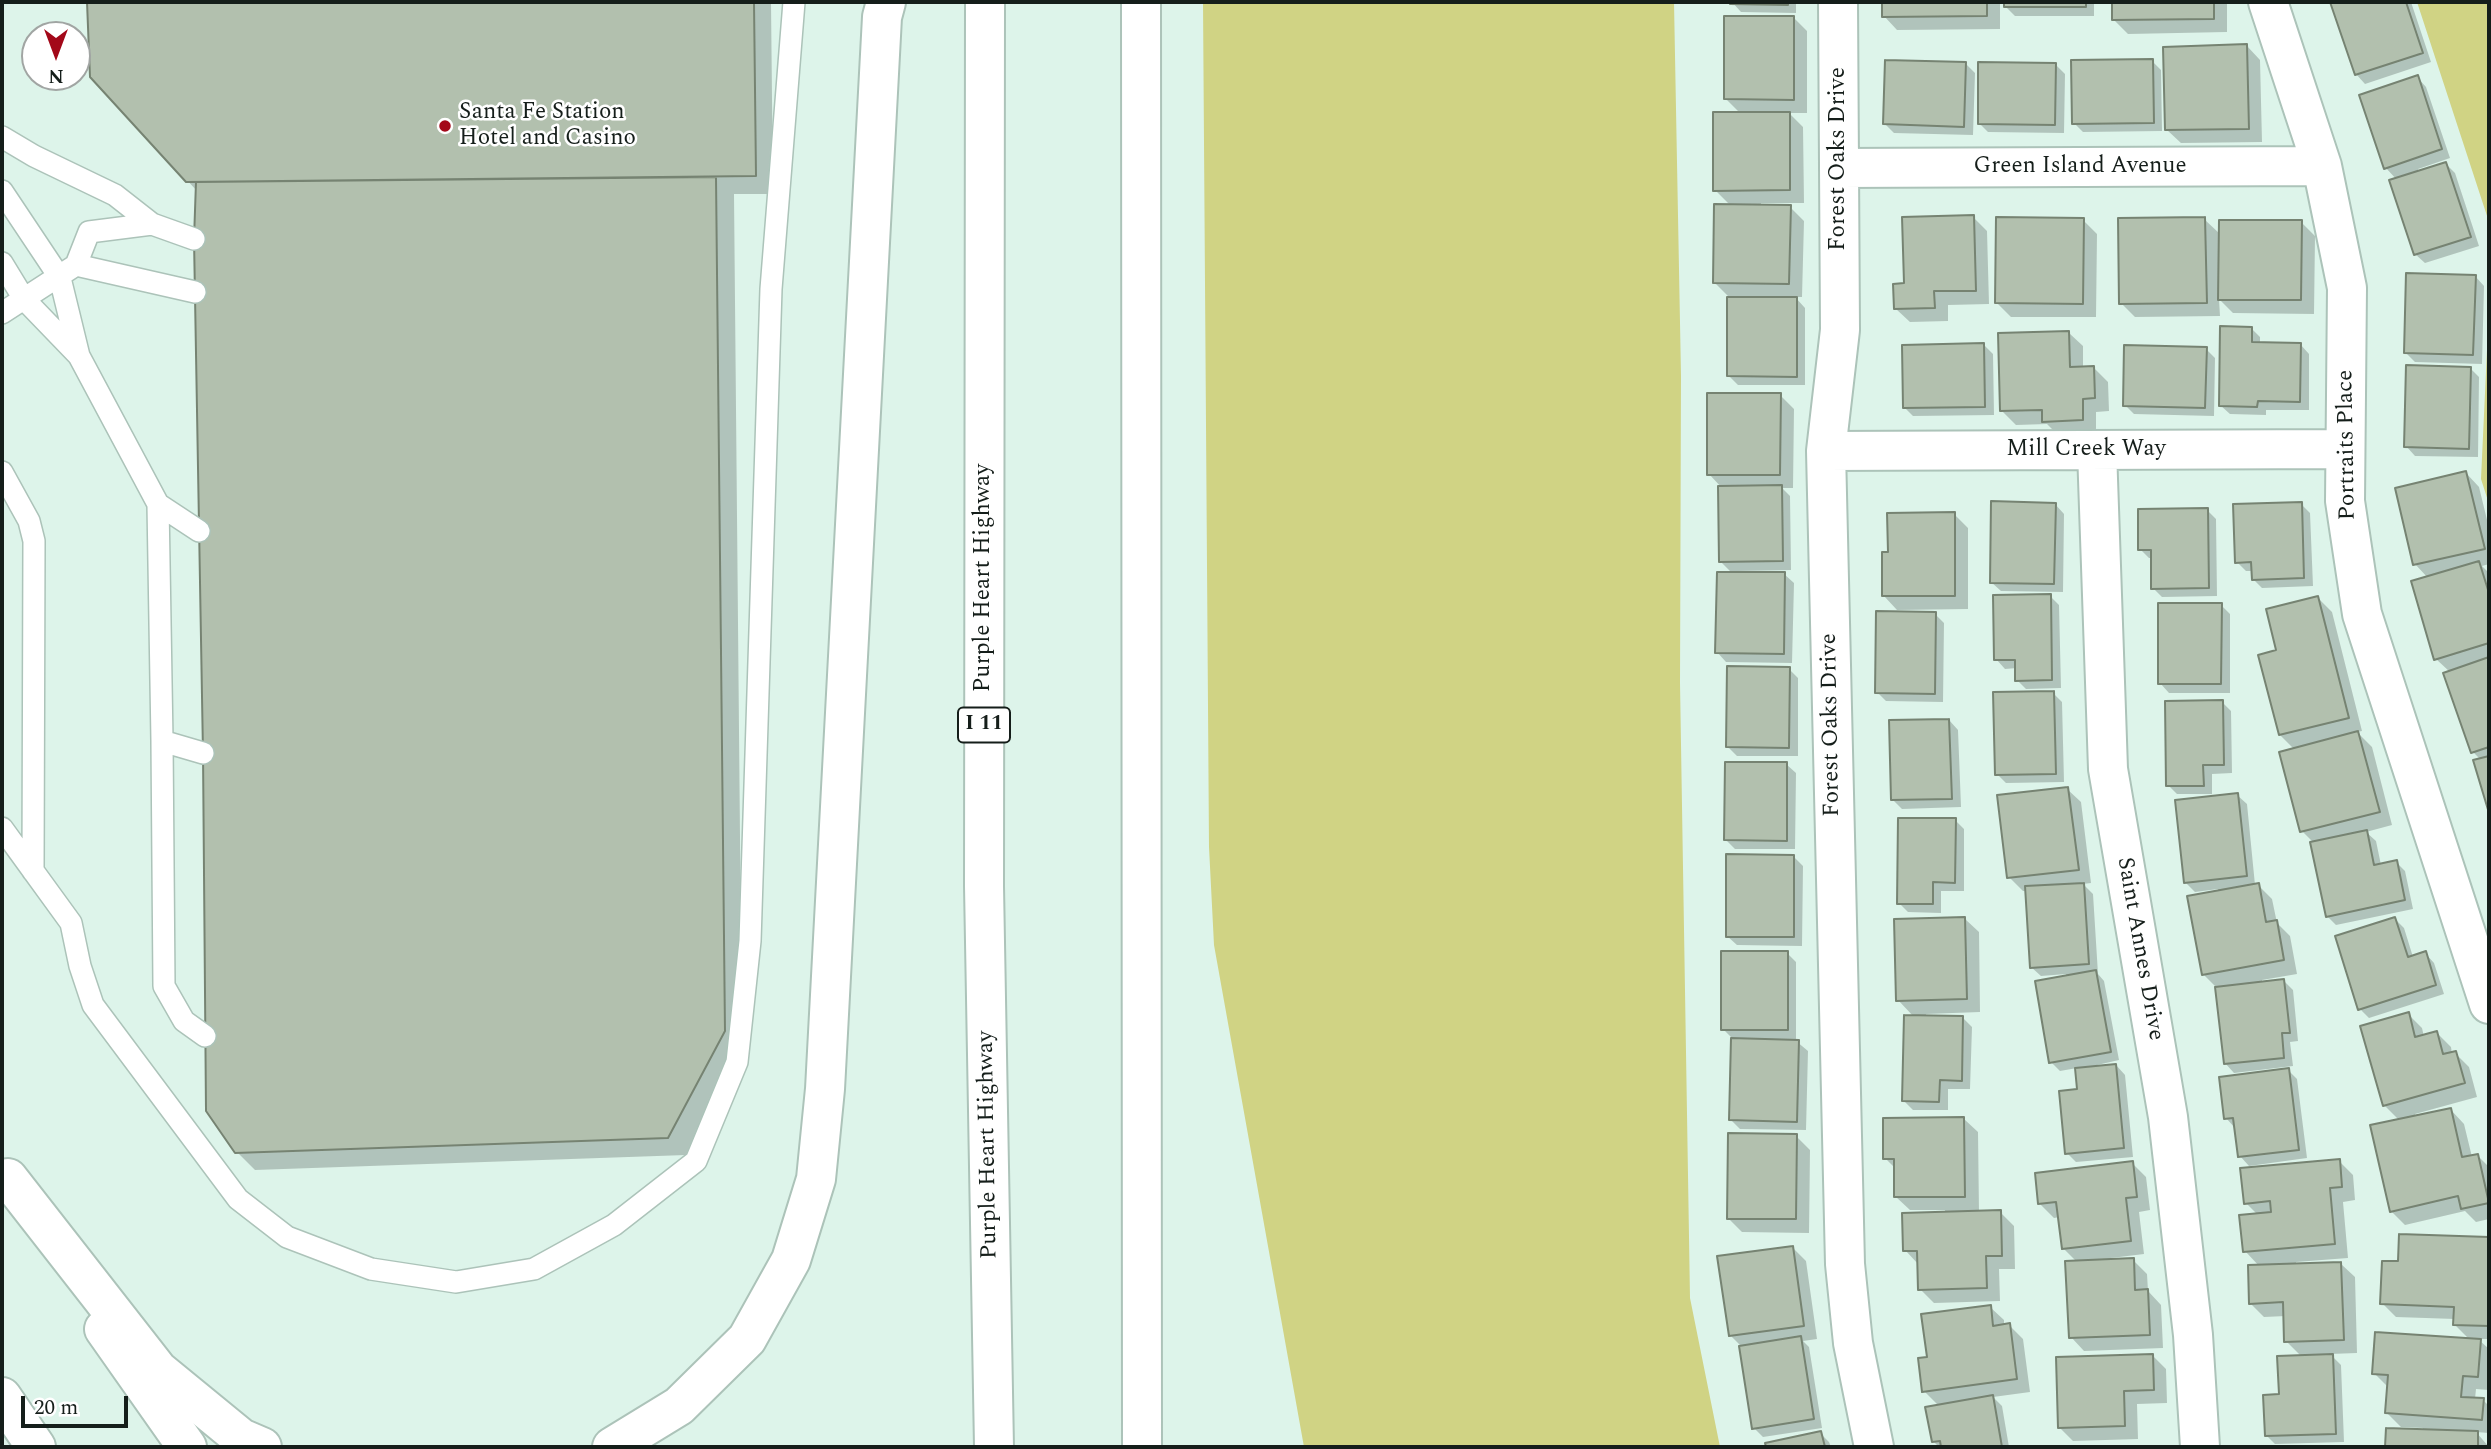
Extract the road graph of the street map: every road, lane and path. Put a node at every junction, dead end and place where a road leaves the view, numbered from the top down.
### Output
1 (794, 2) edge
2 (886, 2) edge
3 (985, 2) edge
4 (1141, 2) edge
5 (1838, 2) edge
6 (2269, 2) edge
7 (2, 137) edge
8 (2322, 166) junction
9 (1839, 168) junction
10 (2, 191) edge
11 (152, 224) junction
12 (194, 239) dead end
13 (2, 263) edge
14 (68, 271) junction
15 (195, 292) dead end
16 (24, 299) junction
17 (2, 313) edge
18 (79, 356) junction
19 (2345, 449) junction
20 (2097, 450) junction
21 (1826, 451) junction
22 (2, 472) edge
23 (158, 505) junction
24 (199, 531) dead end
25 (162, 741) junction
26 (203, 753) dead end
27 (2, 828) edge
28 (33, 871) junction
29 (2489, 1004) edge
30 (205, 1036) dead end
31 (5, 1174) edge
32 (2, 1397) edge
33 (36, 1447) edge
34 (187, 1447) edge
35 (262, 1447) edge
36 (612, 1447) edge
37 (994, 1447) edge
38 (1142, 1447) edge
39 (1874, 1447) edge
40 (2200, 1447) edge

1 - 28 lane
2 - 36 main road
3 - 37 main road, Purple Heart Highway / I 11
4 - 38 main road
5 - 9 main road, Forest Oaks Drive
6 - 8 main road, Portraits Place
7 - 11 lane
8 - 9 main road, Green Island Avenue
8 - 19 main road, Portraits Place
9 - 21 main road, Forest Oaks Drive
10 - 14 lane
11 - 12 lane
11 - 14 lane
13 - 16 lane
14 - 15 lane
14 - 16 lane
14 - 18 lane
16 - 17 lane
16 - 18 lane
18 - 23 lane
19 - 20 main road, Mill Creek Way
19 - 29 main road, Portraits Place
20 - 21 main road, Mill Creek Way
20 - 40 main road, Saint Annes Drive
21 - 39 main road, Forest Oaks Drive
22 - 28 lane
23 - 24 lane
23 - 25 lane
25 - 26 lane
25 - 30 lane
27 - 28 lane
31 - 34 main road
31 - 35 main road
32 - 33 main road

